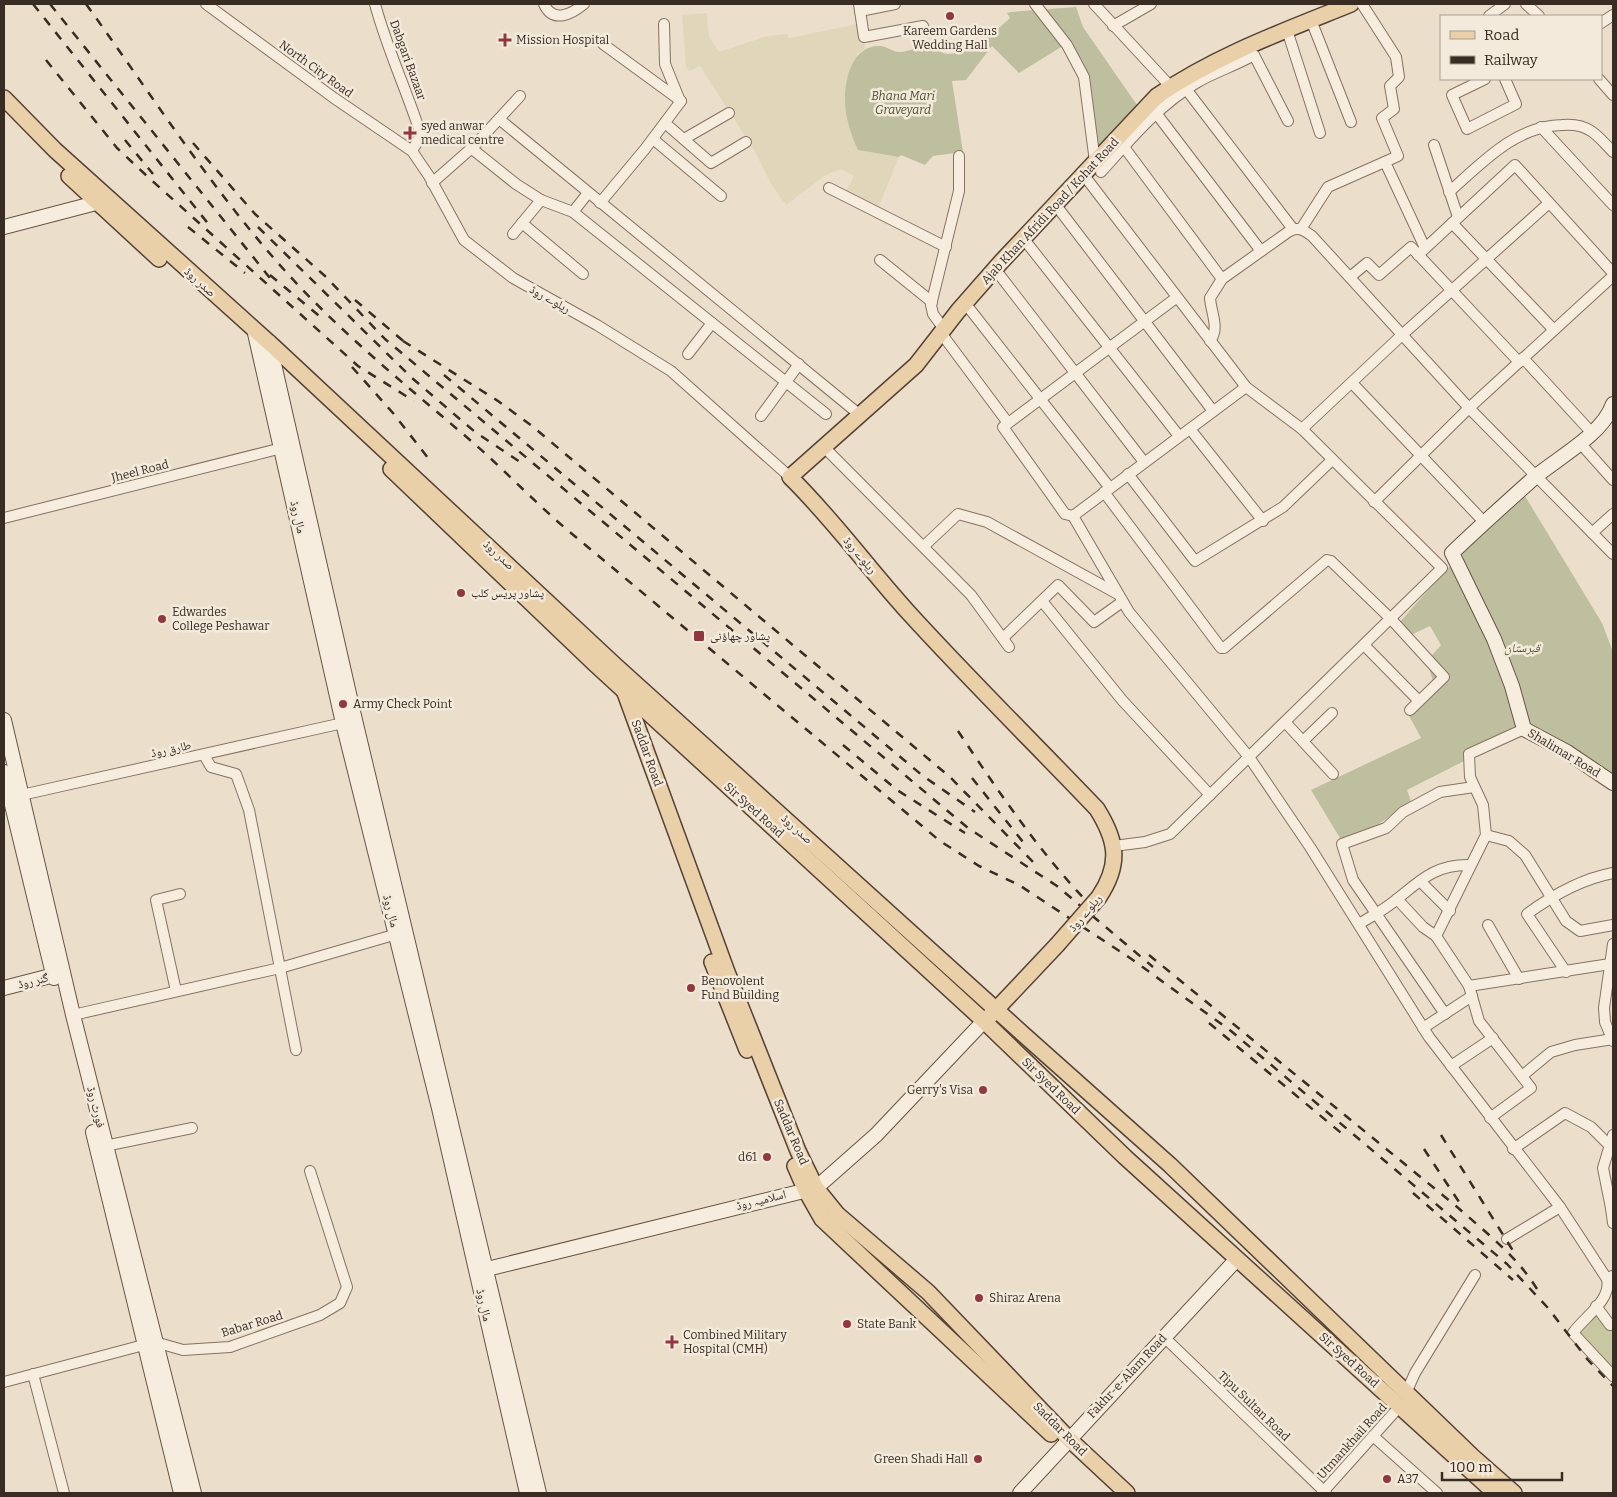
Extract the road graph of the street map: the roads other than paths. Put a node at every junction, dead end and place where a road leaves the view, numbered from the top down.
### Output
1 (206, 4) edge
2 (375, 4) edge
3 (544, 4) edge
4 (584, 4) edge
5 (894, 4) edge
6 (1035, 4) edge
7 (1094, 4) edge
8 (1151, 4) edge
9 (1351, 4) edge
10 (1362, 4) edge
11 (1505, 4) edge
12 (1526, 4) edge
13 (859, 7) edge
14 (1490, 15) edge
15 (1538, 15) edge
16 (1613, 15) edge
17 (1311, 20) junction
18 (1602, 22) edge
19 (664, 24) dead end
20 (924, 26) dead end
21 (1112, 26) junction
22 (1287, 30) junction
23 (603, 44) dead end
24 (1483, 80) edge
25 (1505, 80) edge
26 (1600, 80) edge
27 (1171, 87) junction
28 (1186, 89) junction
29 (1613, 95) edge
30 (520, 96) dead end
31 (4, 98) edge
32 (681, 102) junction
33 (4, 113) edge
34 (729, 113) dead end
35 (1156, 113) junction
36 (499, 119) junction
37 (665, 122) junction
38 (1288, 122) dead end
39 (1351, 122) dead end
40 (1541, 127) junction
41 (1320, 133) dead end
42 (684, 139) junction
43 (653, 140) junction
44 (746, 142) dead end
45 (1434, 145) dead end
46 (1124, 147) junction
47 (471, 148) junction
48 (412, 151) junction
49 (1613, 152) edge
50 (959, 156) dead end
51 (1385, 162) junction
52 (1098, 167) junction
53 (1083, 174) junction
54 (432, 183) junction
55 (830, 188) dead end
56 (1449, 192) junction
57 (588, 193) junction
58 (721, 196) dead end
59 (541, 200) junction
60 (1549, 202) junction
61 (96, 203) junction
62 (600, 203) junction
63 (1055, 204) junction
64 (1613, 206) edge
65 (573, 212) junction
66 (1455, 220) junction
67 (522, 223) junction
68 (4, 227) edge
69 (1297, 229) junction
70 (513, 234) dead end
71 (1023, 238) junction
72 (946, 247) junction
73 (1261, 251) junction
74 (1422, 252) junction
75 (1486, 259) junction
76 (880, 260) dead end
77 (995, 268) junction
78 (583, 274) dead end
79 (1350, 277) junction
80 (1222, 279) junction
81 (1452, 290) junction
82 (1176, 298) junction
83 (932, 302) junction
84 (965, 303) junction
85 (1144, 322) junction
86 (712, 323) junction
87 (1554, 330) junction
88 (943, 331) junction
89 (1403, 334) junction
90 (1210, 341) junction
91 (264, 345) junction
92 (1110, 348) junction
93 (688, 354) dead end
94 (274, 360) junction
95 (1521, 360) junction
96 (799, 364) junction
97 (1076, 373) junction
98 (786, 382) junction
99 (1352, 383) junction
100 (1246, 387) junction
101 (1040, 399) junction
102 (1469, 408) junction
103 (1612, 410) edge
104 (1213, 412) junction
105 (826, 414) dead end
106 (860, 415) junction
107 (761, 416) dead end
108 (1008, 423) junction
109 (1190, 428) junction
110 (1302, 429) junction
111 (1592, 433) junction
112 (1180, 436) junction
113 (1580, 442) junction
114 (824, 447) junction
115 (282, 448) junction
116 (1420, 456) junction
117 (1332, 460) junction
118 (1144, 462) junction
119 (1128, 474) junction
120 (1537, 476) junction
121 (790, 478) junction
122 (1613, 480) edge
123 (1107, 490) junction
124 (1374, 502) junction
125 (1613, 514) edge
126 (1073, 516) junction
127 (4, 518) edge
128 (1263, 521) junction
129 (1485, 523) junction
130 (1592, 533) junction
131 (924, 546) junction
132 (1613, 554) edge
133 (1120, 598) junction
134 (1042, 601) junction
135 (1391, 619) junction
136 (1003, 638) junction
137 (1364, 645) junction
138 (1009, 647) dead end
139 (612, 671) junction
140 (624, 690) junction
141 (1419, 701) junction
142 (1410, 710) dead end
143 (1332, 713) dead end
144 (4, 720) edge
145 (349, 722) junction
146 (1285, 722) junction
147 (1524, 729) junction
148 (1303, 741) junction
149 (204, 755) junction
150 (642, 755) junction
151 (1249, 757) junction
152 (4, 772) edge
153 (1333, 774) dead end
154 (1613, 784) edge
155 (1474, 787) junction
156 (1210, 795) junction
157 (12, 797) edge
158 (1486, 835) junction
159 (1114, 846) junction
160 (1470, 865) junction
161 (1613, 873) edge
162 (1420, 881) junction
163 (180, 894) dead end
164 (1551, 897) junction
165 (1397, 899) junction
166 (1450, 911) junction
167 (1376, 914) junction
168 (1359, 924) junction
169 (1488, 924) dead end
170 (1613, 925) edge
171 (397, 934) junction
172 (1436, 936) junction
173 (1613, 944) edge
174 (1610, 964) junction
175 (280, 968) junction
176 (1566, 972) junction
177 (58, 974) junction
178 (1519, 979) junction
179 (4, 988) edge
180 (176, 991) junction
181 (1470, 991) junction
182 (996, 1010) junction
183 (73, 1014) junction
184 (1446, 1014) junction
185 (984, 1022) junction
186 (1423, 1028) junction
187 (1493, 1038) junction
188 (1613, 1040) edge
189 (296, 1050) dead end
190 (1451, 1066) junction
191 (1522, 1076) junction
192 (444, 1107) junction
193 (1490, 1118) junction
194 (192, 1128) dead end
195 (1612, 1140) edge
196 (101, 1147) junction
197 (1513, 1149) junction
198 (1604, 1164) junction
199 (310, 1171) dead end
200 (1613, 1172) edge
201 (810, 1189) junction
202 (1560, 1207) junction
203 (1612, 1208) edge
204 (1613, 1223) edge
205 (1507, 1239) dead end
206 (1236, 1260) junction
207 (482, 1270) junction
208 (1475, 1276) dead end
209 (1610, 1277) edge
210 (1596, 1306) junction
211 (1613, 1324) edge
212 (1164, 1337) junction
213 (150, 1343) junction
214 (33, 1374) junction
215 (1613, 1376) edge
216 (4, 1382) edge
217 (1403, 1399) junction
218 (1373, 1436) junction
219 (1066, 1443) junction
220 (1493, 1492) edge
221 (64, 1493) edge
222 (181, 1493) edge
223 (194, 1493) edge
224 (527, 1493) edge
225 (539, 1493) edge
226 (1020, 1493) edge
227 (1115, 1493) edge
228 (1127, 1493) edge
229 (1324, 1493) edge
230 (1437, 1493) edge
231 (1514, 1493) edge

1 - 48 street, North City Road
2 - 48 street, Dabgari Bazaar
3 - 4 street
5 - 13 street
6 - 52 street
7 - 21 street
8 - 21 street
9 - 17 main road, Ajab Khan Afridi Road / Kohat Road
10 - 51 street
11 - 14 street
12 - 15 street
13 - 20 street
16 - 18 street
17 - 22 main road, Ajab Khan Afridi Road / Kohat Road
17 - 39 street
19 - 32 street
21 - 27 street
22 - 27 main road, Ajab Khan Afridi Road / Kohat Road
22 - 41 street
23 - 32 street
24 - 25 street
26 - 29 street
27 - 52 main road, Ajab Khan Afridi Road / Kohat Road
28 - 35 street
28 - 38 street
28 - 69 street
30 - 36 street
31 - 91 main road, صدر روڈ
32 - 37 street
33 - 61 main road, صدر روڈ
34 - 42 street
35 - 46 street
35 - 73 street
36 - 47 street
36 - 57 street
37 - 42 street
37 - 43 street
40 - 49 street
40 - 56 street
40 - 64 street
42 - 44 street
43 - 58 street
43 - 62 street
45 - 56 street
46 - 52 street
46 - 80 street
47 - 54 street
47 - 59 street
48 - 54 street, ریلوے روڈ
50 - 72 street
51 - 69 street
51 - 74 street
52 - 53 main road, Ajab Khan Afridi Road / Kohat Road
53 - 63 main road, Ajab Khan Afridi Road / Kohat Road
53 - 82 street
54 - 121 street, ریلوے روڈ
55 - 72 street
56 - 66 street
57 - 62 street
57 - 65 street
59 - 65 street
59 - 67 street
60 - 66 street
60 - 75 street
60 - 87 street
61 - 68 street
61 - 91 main road, صدر روڈ
62 - 96 street
63 - 71 main road, Ajab Khan Afridi Road / Kohat Road
63 - 85 street
65 - 86 street
66 - 74 street
66 - 75 street
67 - 70 street
67 - 78 street
69 - 73 street
69 - 79 street
71 - 77 main road, Ajab Khan Afridi Road / Kohat Road
71 - 92 street
72 - 83 street
73 - 80 street
74 - 79 street
74 - 81 street
75 - 81 street
75 - 87 street
76 - 83 street
77 - 84 main road, Ajab Khan Afridi Road / Kohat Road
77 - 97 street
79 - 89 street
80 - 90 street
81 - 89 street
81 - 95 street
82 - 85 street
82 - 90 street
83 - 88 street
84 - 88 main road, Ajab Khan Afridi Road / Kohat Road
84 - 101 street
85 - 92 street
85 - 104 street
86 - 93 street
86 - 98 street
87 - 95 street
88 - 106 main road, Ajab Khan Afridi Road / Kohat Road
88 - 108 street
89 - 99 street
89 - 102 street
90 - 100 street
91 - 94 main road, صدر روڈ
91 - 115 street, مال روڈ
91 - 139 main road, صدر روڈ
92 - 97 street
92 - 112 street
94 - 139 main road, صدر روڈ
94 - 145 street, مال روڈ
95 - 102 street
95 - 111 street
96 - 98 street
96 - 106 street
97 - 101 street
97 - 118 street
98 - 105 street
98 - 107 street
99 - 110 street
99 - 116 street
100 - 104 street
100 - 110 street
101 - 108 street
101 - 123 street
102 - 116 street
102 - 120 street
103 - 111 street
104 - 109 street
106 - 114 main road, Ajab Khan Afridi Road / Kohat Road
108 - 126 street
109 - 112 street
109 - 128 street
110 - 117 street
111 - 113 street
112 - 118 street
113 - 120 street
113 - 122 street
114 - 121 main road, Ajab Khan Afridi Road / Kohat Road
114 - 131 street
115 - 127 street, Jheel Road
115 - 145 street, مال روڈ
116 - 124 street
116 - 129 street
117 - 124 street
117 - 128 street
118 - 119 street
119 - 123 street
119 - 128 street
120 - 129 street
120 - 130 street
121 - 159 main road, ریلوے روڈ
123 - 126 street
123 - 135 street
124 - 135 street
125 - 130 street
126 - 133 street
129 - 147 street, Shalimar Road
130 - 132 street
131 - 133 street
131 - 136 street
133 - 134 street
133 - 151 street
134 - 136 street
134 - 156 street
135 - 137 street
135 - 141 street
136 - 138 street
137 - 141 street
137 - 146 street
139 - 140 main road, Saddar Road
139 - 150 main road, Saddar Road
139 - 182 main road, صدر روڈ
140 - 150 main road, Saddar Road
140 - 185 main road, Sir Syed Road
141 - 142 street
143 - 148 street
144 - 157 street, فورٹ روڈ
145 - 149 street, طارق روڈ
145 - 171 street, مال روڈ
145 - 192 street, مال روڈ
146 - 148 street
146 - 151 street
147 - 154 street, Shalimar Road
147 - 155 street
148 - 153 street
149 - 157 street, طارق روڈ
149 - 175 street
150 - 201 main road, Saddar Road
151 - 156 street
151 - 168 street
152 - 157 street, فورٹ روڈ
155 - 158 street
155 - 167 street
156 - 159 street
157 - 177 street, فورٹ روڈ
158 - 160 street
158 - 164 street
159 - 182 main road, ریلوے روڈ, bridge
160 - 162 street
160 - 166 street
161 - 164 street
162 - 165 street
162 - 166 street
163 - 180 street
164 - 170 street
164 - 176 street
165 - 167 street
165 - 172 street
166 - 172 street
167 - 168 street
167 - 184 street
168 - 186 street
169 - 178 street
171 - 175 street
171 - 192 street, مال روڈ
172 - 181 street
173 - 174 street
174 - 176 street
174 - 188 street
175 - 180 street
175 - 189 street
176 - 178 street
177 - 179 street, گنر روڈ
177 - 183 street, فورٹ روڈ
177 - 196 street, فورٹ روڈ
178 - 181 street
180 - 183 street
181 - 184 street
181 - 187 street
182 - 185 main road, ریلوے روڈ
182 - 217 main road, صدر روڈ
183 - 196 street, فورٹ روڈ
184 - 186 street
185 - 201 street, اسلامیہ روڈ
185 - 206 main road, Sir Syed Road
186 - 190 street
187 - 190 street
187 - 191 street
188 - 191 street
190 - 193 street
191 - 193 street
192 - 207 street, مال روڈ
193 - 197 street
194 - 196 street
195 - 197 street
195 - 198 street
196 - 213 street, فورٹ روڈ
197 - 202 street
198 - 200 street
198 - 203 street
199 - 213 street, Babar Road
201 - 207 street, اسلامیہ روڈ
201 - 219 main road, Saddar Road
202 - 205 street
202 - 209 street
203 - 204 street
206 - 212 street, Fakhr-e-Alam Road
206 - 217 main road, Sir Syed Road
207 - 224 street, مال روڈ
207 - 225 street, مال روڈ
208 - 217 street, Utmankhail Road
209 - 210 street
210 - 211 street
210 - 215 street
212 - 219 street, Fakhr-e-Alam Road
212 - 229 street, Tipu Sultan Road
213 - 214 street
213 - 222 street, فورٹ روڈ
213 - 223 street, فورٹ روڈ
214 - 216 street
214 - 221 street
217 - 218 street, Utmankhail Road
217 - 220 main road, Sir Syed Road
217 - 231 main road, Sir Syed Road
218 - 229 street, Utmankhail Road
218 - 230 street
219 - 226 street, Fakhr-e-Alam Road
219 - 227 main road, Saddar Road
219 - 228 main road, Saddar Road

